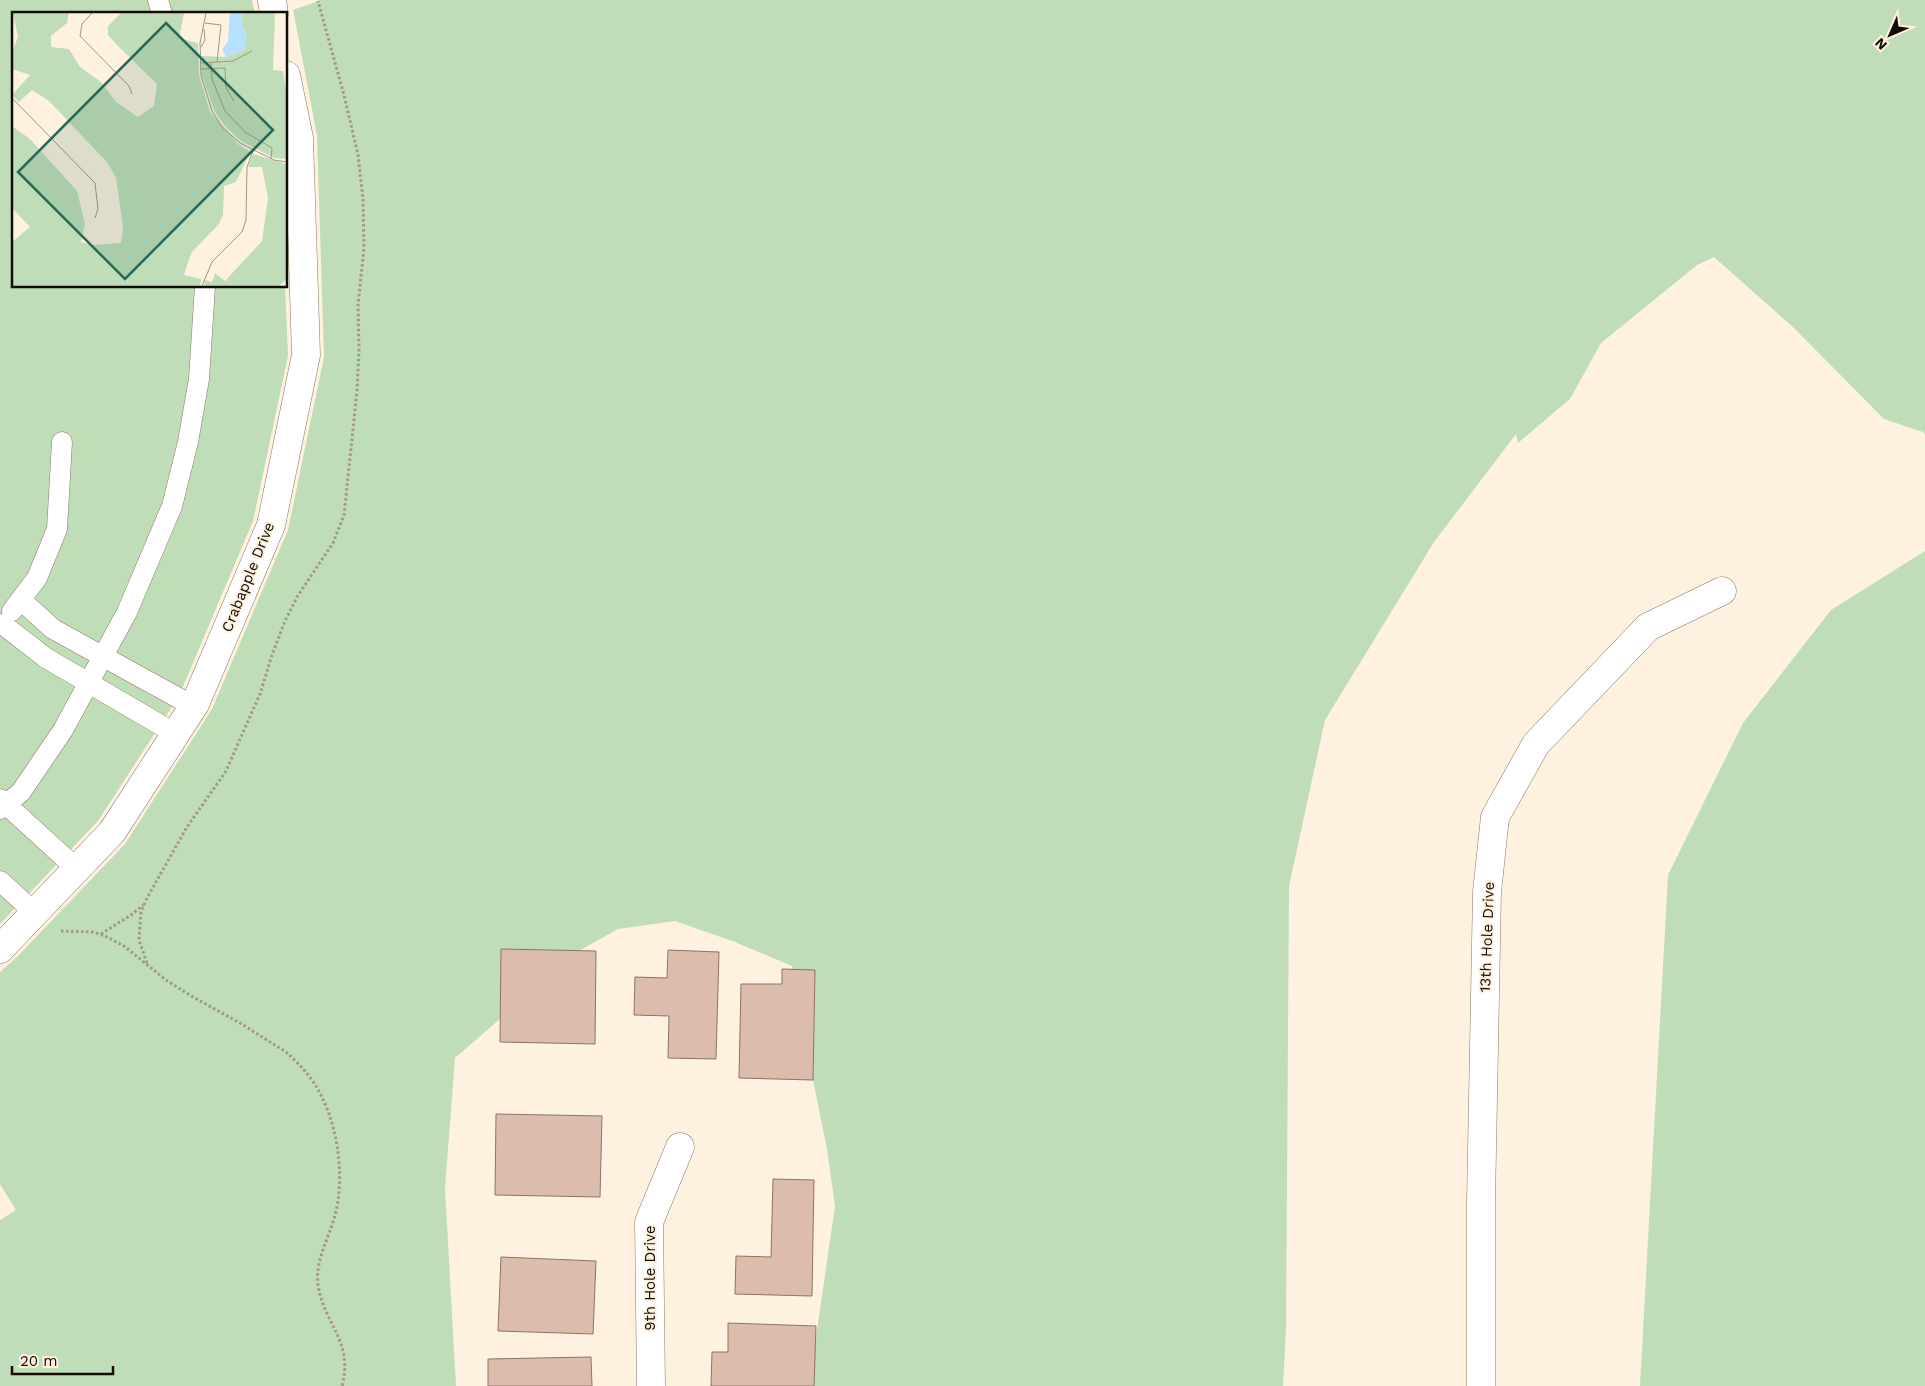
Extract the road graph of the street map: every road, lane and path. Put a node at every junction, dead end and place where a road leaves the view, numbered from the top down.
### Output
1 (288, 85) edge
2 (205, 288) edge
3 (62, 442) dead end
4 (1722, 591) dead end
5 (21, 600) junction
6 (1, 625) edge
7 (103, 657) junction
8 (89, 683) junction
9 (193, 706) junction
10 (176, 734) junction
11 (2, 804) edge
12 (77, 869) junction
13 (0, 881) edge
14 (144, 903) dead end
15 (35, 913) junction
16 (56, 930) dead end
17 (100, 934) junction
18 (0, 949) edge
19 (680, 1147) dead end
20 (342, 1386) edge
21 (650, 1386) edge
22 (1481, 1386) edge

1 - 9 street, Crabapple Drive
2 - 7 lane
3 - 5 lane
4 - 22 street, 13th Hole Drive
5 - 6 lane
5 - 7 lane
6 - 8 lane
7 - 8 lane
7 - 9 lane
8 - 10 lane
8 - 11 lane
9 - 10 street, Crabapple Drive
10 - 12 street, Crabapple Drive
11 - 12 lane
12 - 15 street, Crabapple Drive
13 - 15 lane
14 - 17 path
15 - 18 street, Crabapple Drive
16 - 17 path
17 - 20 path
19 - 21 street, 9th Hole Drive

